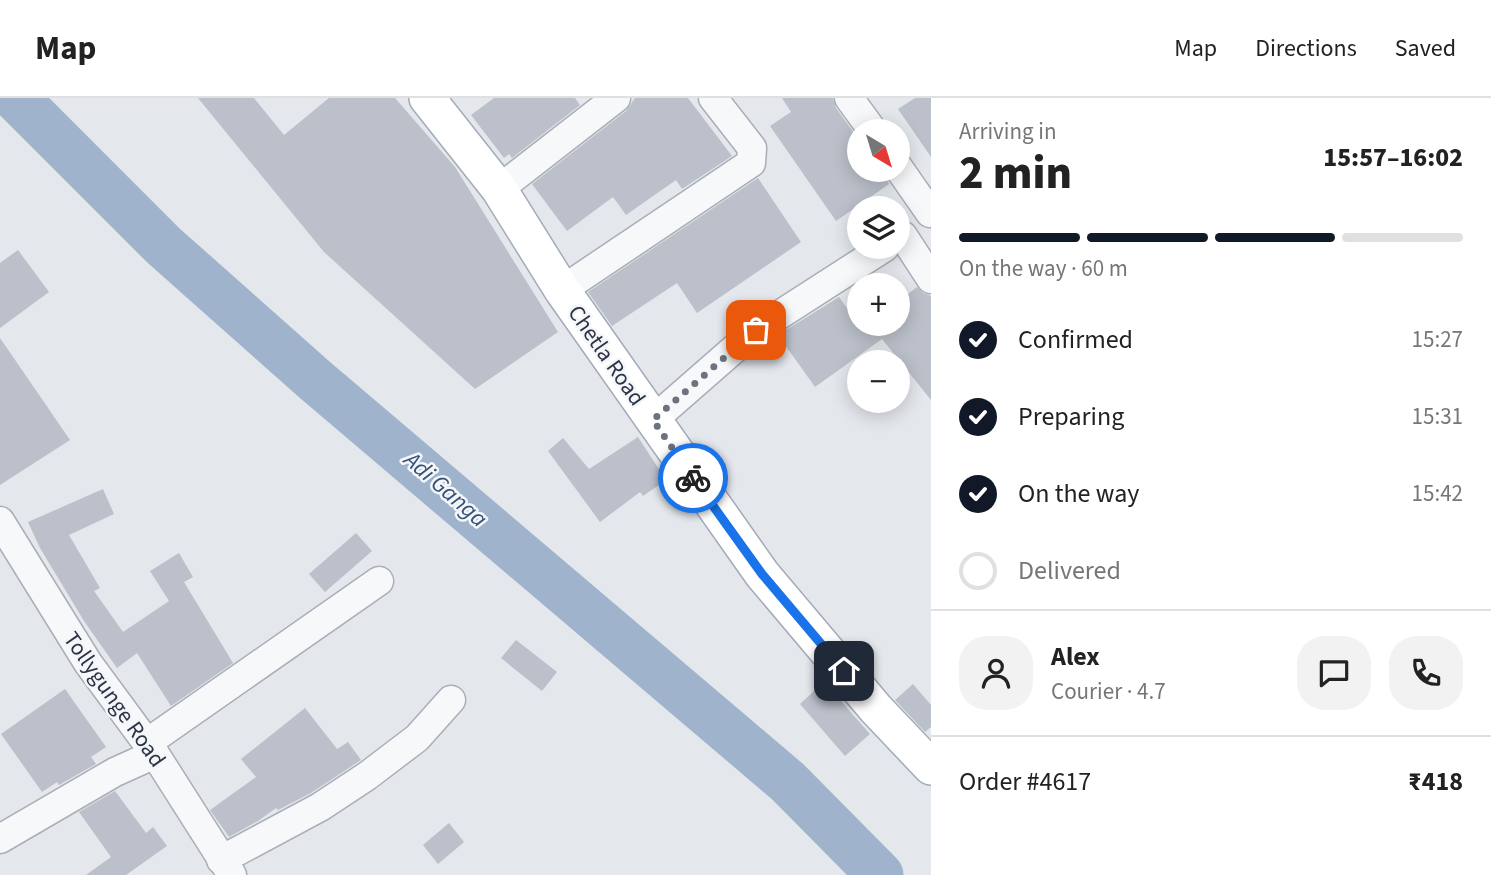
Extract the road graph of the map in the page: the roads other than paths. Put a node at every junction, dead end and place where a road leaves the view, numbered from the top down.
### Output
1 (427, 98) edge
2 (616, 98) edge
3 (713, 98) edge
4 (849, 98) edge
5 (864, 119) edge
6 (909, 182) edge
7 (499, 189) junction
8 (931, 212) edge
9 (910, 228) edge
10 (910, 256) edge
11 (866, 259) edge
12 (931, 279) edge
13 (562, 290) junction
14 (653, 420) junction
15 (0, 522) edge
16 (379, 581) dead end
17 (451, 700) dead end
18 (151, 748) junction
19 (931, 767) edge
20 (0, 839) edge
21 (226, 867) edge

1 - 7 main road, Chetla Road
2 - 7 street
3 - 13 street
4 - 5 street
6 - 8 street
7 - 13 main road, Chetla Road
8 - 9 street
10 - 12 street
11 - 14 street
13 - 14 main road, Chetla Road
14 - 19 main road, Chetla Road
15 - 18 street, Tollygunge Road
16 - 18 street
17 - 21 street
18 - 20 street
18 - 21 street, Tollygunge Road

